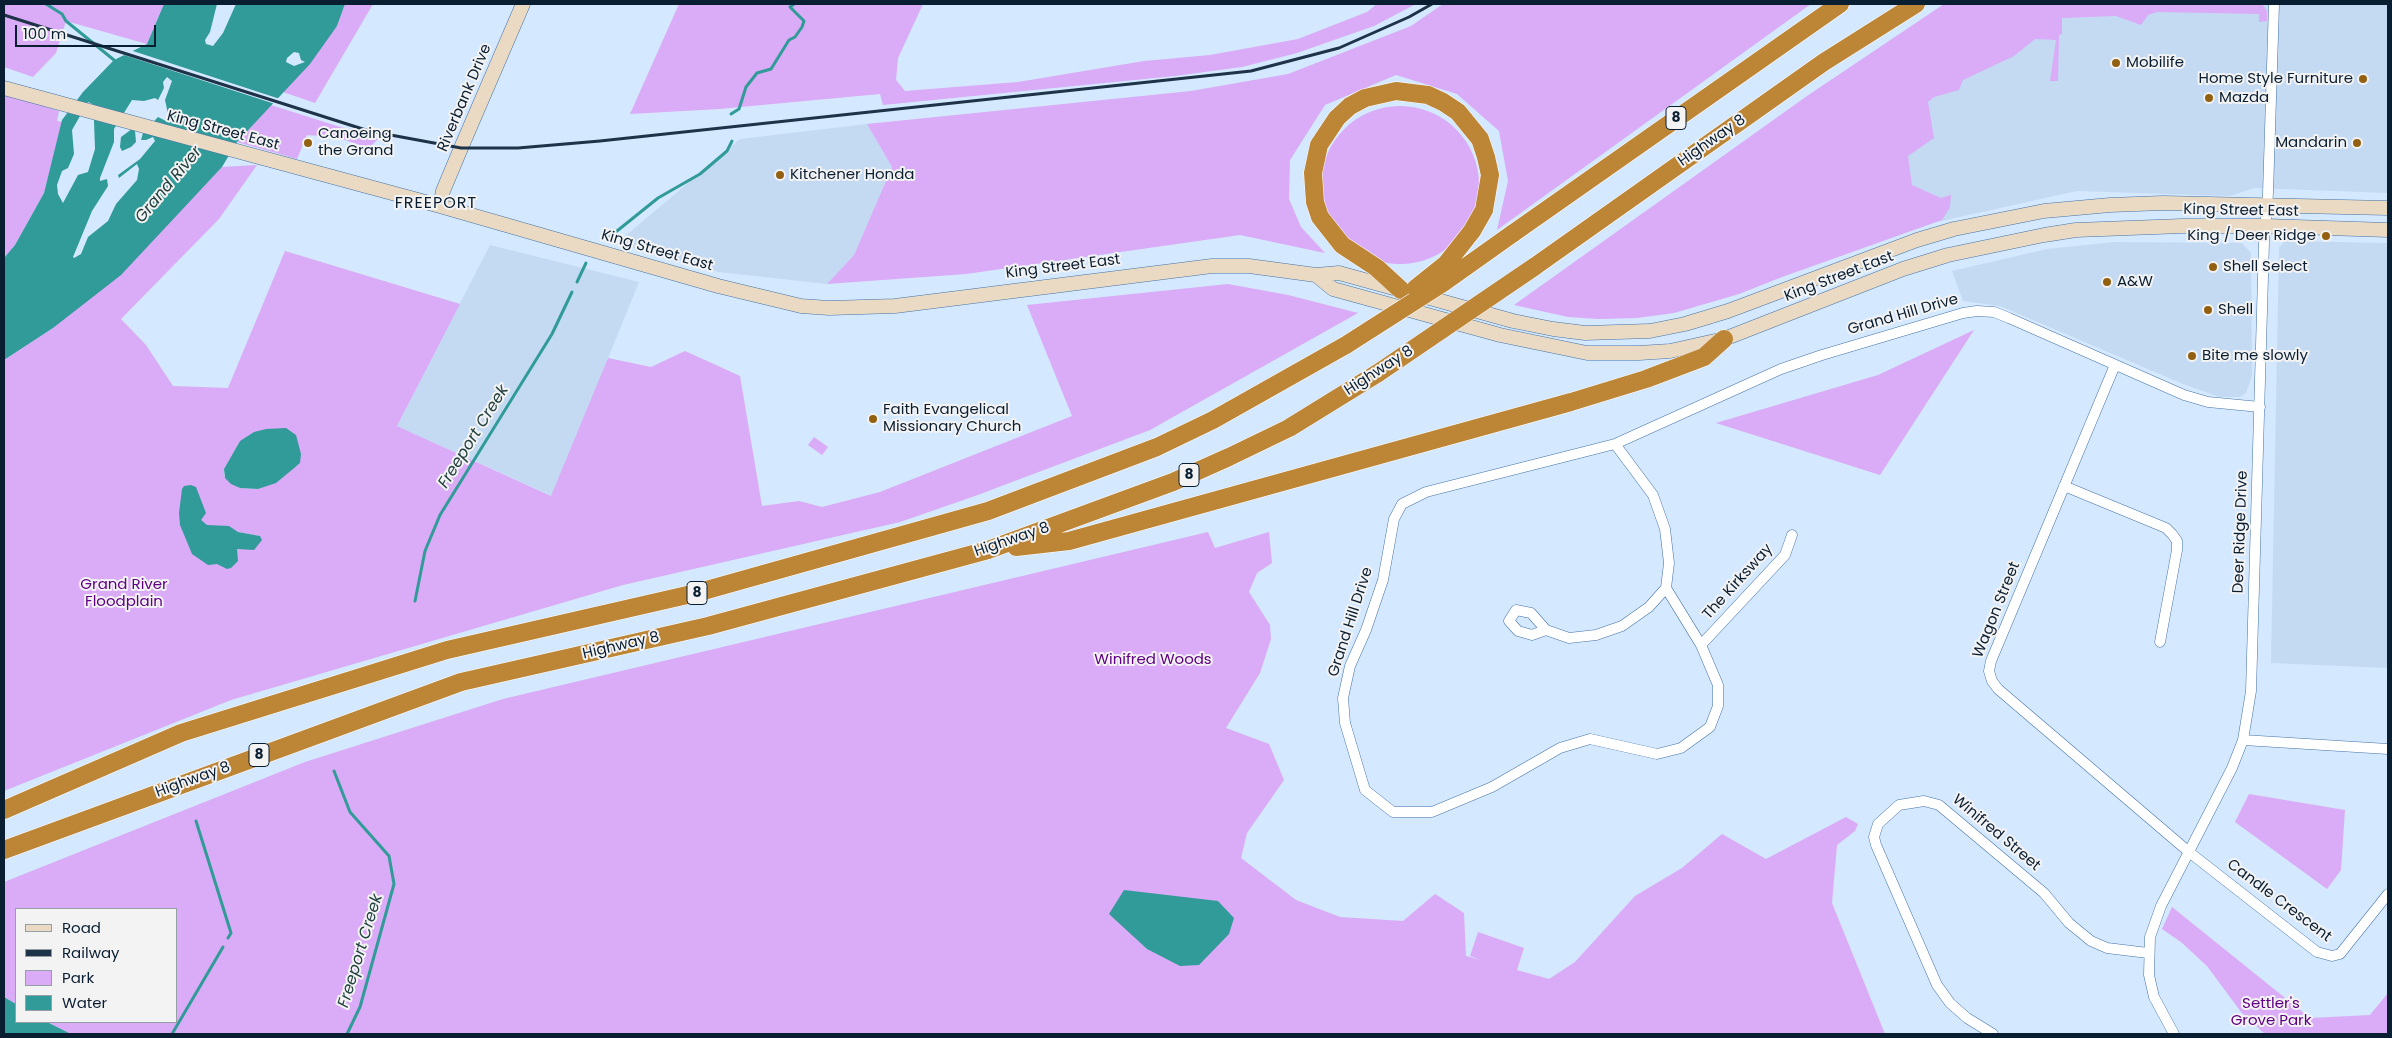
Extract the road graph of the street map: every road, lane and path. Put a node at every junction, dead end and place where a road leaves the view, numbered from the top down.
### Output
1 (524, 4) edge
2 (1840, 4) edge
3 (1916, 4) edge
4 (2274, 4) edge
5 (4, 88) edge
6 (2267, 205) junction
7 (440, 206) junction
8 (2388, 208) edge
9 (2265, 226) junction
10 (2388, 230) edge
11 (1316, 275) junction
12 (1400, 290) junction
13 (1724, 339) junction
14 (1346, 345) junction
15 (2115, 365) junction
16 (2260, 406) junction
17 (1615, 444) junction
18 (2064, 486) junction
19 (1792, 535) dead end
20 (988, 550) junction
21 (1666, 588) junction
22 (1546, 630) dead end
23 (2160, 642) dead end
24 (1701, 645) junction
25 (2243, 740) junction
26 (2388, 749) edge
27 (4, 810) edge
28 (4, 850) edge
29 (2189, 852) junction
30 (2388, 894) edge
31 (2148, 953) junction
32 (1993, 1034) edge
33 (2174, 1034) edge

1 - 7 main road, Riverbank Drive
2 - 14 highway, 8, bridge
3 - 20 highway, Highway 8 / 8, bridge
4 - 6 street, Deer Ridge Drive
5 - 7 main road, King Street East
6 - 8 main road, King Street East
6 - 9 street, Deer Ridge Drive
6 - 12 main road, King Street East
7 - 11 main road, King Street East
9 - 10 main road, King Street East
9 - 13 main road, King Street East
9 - 16 street, Deer Ridge Drive
11 - 12 main road, King Street East
11 - 13 main road, King Street East
12 - 14 highway, bridge
13 - 20 highway
14 - 27 highway, 8
15 - 16 street, Grand Hill Drive
15 - 17 street, Grand Hill Drive
15 - 18 street, Wagon Street
16 - 25 street, Deer Ridge Drive
17 - 21 street
17 - 24 street, Grand Hill Drive
18 - 23 street
18 - 29 street, Wagon Street
19 - 24 street, The Kirksway
20 - 28 highway, Highway 8 / 8
21 - 22 street
21 - 24 street, Grand Hill Drive
25 - 26 street
25 - 29 street, Deer Ridge Drive
29 - 30 street, Candle Crescent
29 - 31 street, Deer Ridge Drive
31 - 32 street, Winifred Street
31 - 33 street, Deer Ridge Drive

